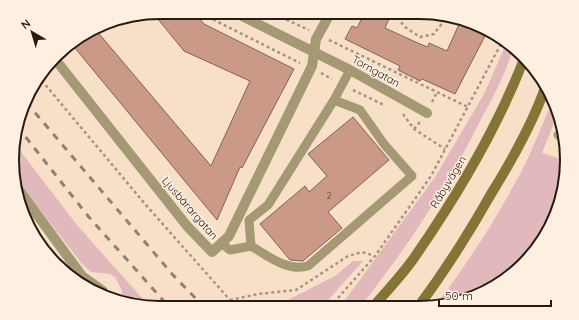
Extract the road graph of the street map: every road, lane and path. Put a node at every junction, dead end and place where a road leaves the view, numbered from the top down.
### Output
1 (212, 19) edge
2 (248, 19) edge
3 (285, 19) edge
4 (327, 19) edge
5 (399, 19) edge
6 (444, 21) edge
7 (318, 35) junction
8 (314, 52) junction
9 (58, 63) edge
10 (522, 64) edge
11 (311, 68) junction
12 (350, 70) junction
13 (43, 82) edge
14 (343, 85) junction
15 (543, 94) edge
16 (334, 100) junction
17 (468, 107) dead end
18 (390, 108) dead end
19 (397, 111) dead end
20 (427, 113) dead end
21 (445, 149) dead end
22 (24, 197) edge
23 (221, 244) junction
24 (251, 246) junction
25 (91, 283) edge
26 (231, 301) edge
27 (378, 301) edge
28 (423, 301) edge

1 - 11 path
2 - 8 street, Torngatan
3 - 7 path
4 - 7 street
5 - 6 path
7 - 8 street
7 - 17 path
8 - 11 street, Ljusbärargatan
8 - 12 street, Torngatan
9 - 23 street, Ljusbärargatan
10 - 27 main road, Råbyvägen
11 - 14 path
11 - 23 street, Ljusbärargatan
12 - 14 lane
12 - 20 street, Torngatan
13 - 26 path
14 - 16 lane
14 - 18 path
15 - 28 main road
16 - 24 lane
16 - 24 lane
19 - 21 path
22 - 25 street
23 - 24 lane

